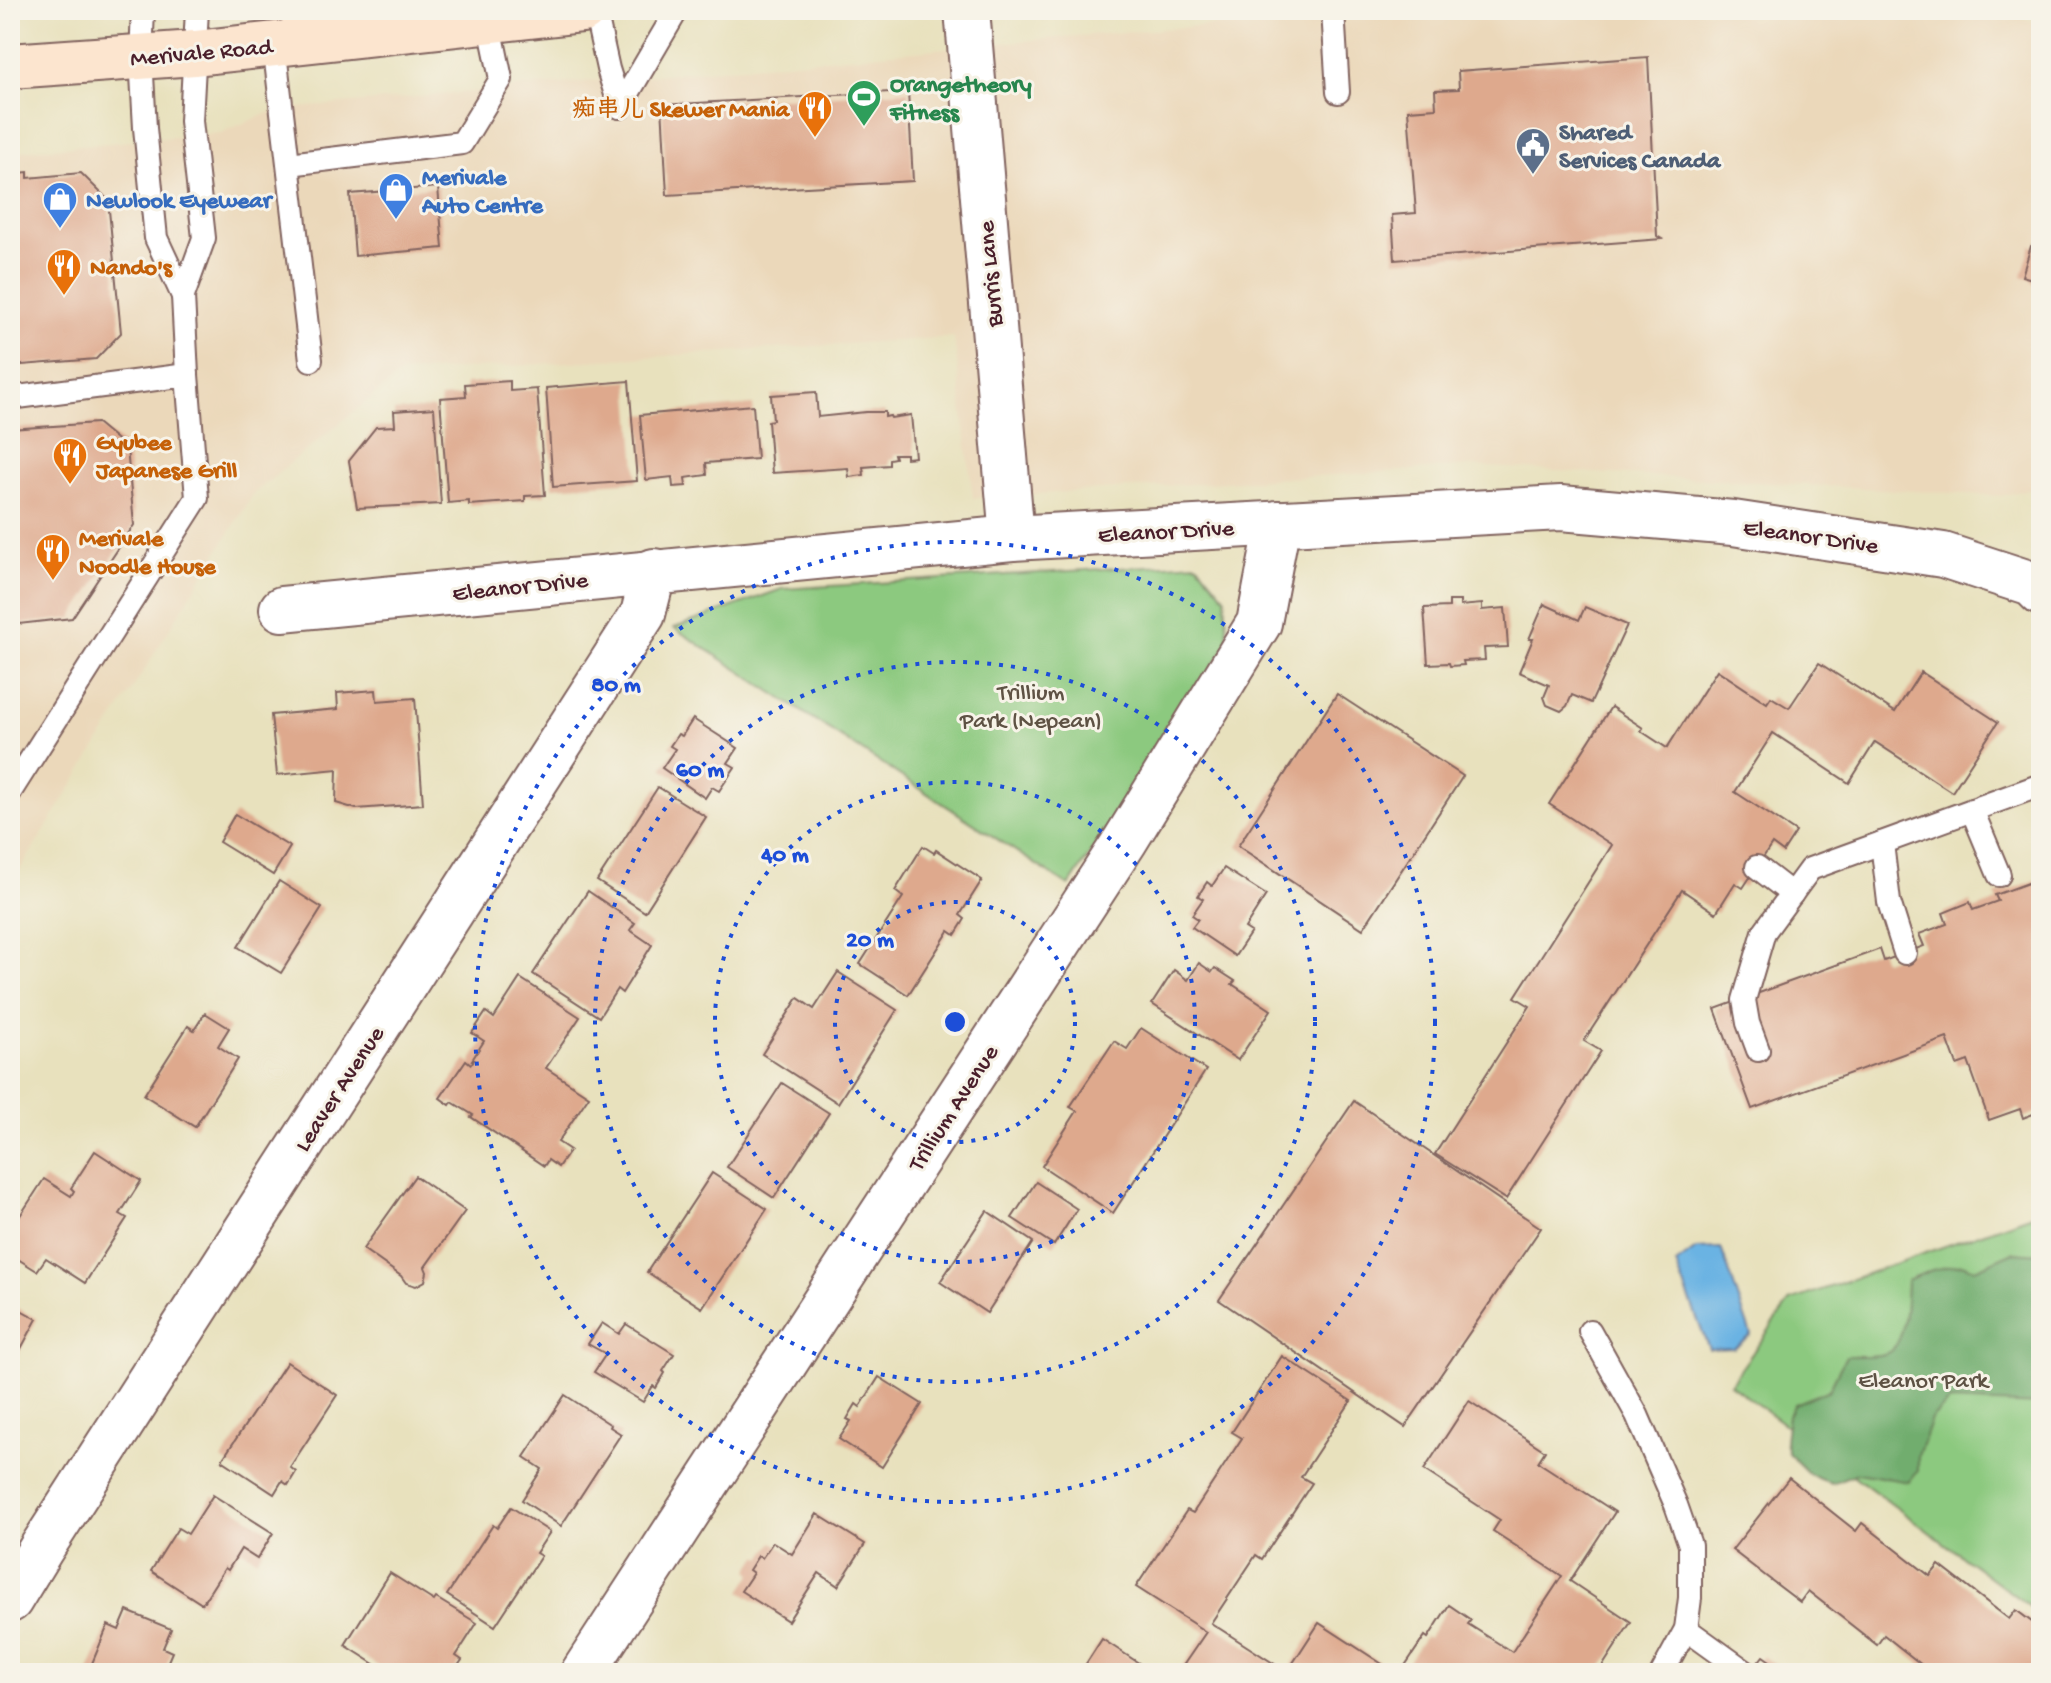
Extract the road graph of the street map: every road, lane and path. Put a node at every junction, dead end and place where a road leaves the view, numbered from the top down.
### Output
1 (143, 10) edge
2 (197, 10) edge
3 (583, 10) edge
4 (595, 10) edge
5 (677, 10) edge
6 (967, 10) edge
7 (1333, 10) edge
8 (489, 21) junction
9 (274, 44) junction
10 (195, 53) junction
11 (141, 57) junction
12 (10, 66) edge
13 (1338, 92) dead end
14 (289, 164) junction
15 (183, 296) junction
16 (311, 360) dead end
17 (187, 375) junction
18 (10, 398) edge
19 (1278, 523) junction
20 (1012, 538) junction
21 (654, 571) junction
22 (2041, 593) edge
23 (282, 609) dead end
24 (2041, 785) edge
25 (10, 792) edge
26 (1972, 810) junction
27 (1882, 843) junction
28 (1757, 867) dead end
29 (1999, 875) dead end
30 (1792, 894) junction
31 (1905, 953) dead end
32 (1758, 1050) dead end
33 (1590, 1331) dead end
34 (10, 1600) edge
35 (1686, 1629) junction
36 (583, 1673) edge
37 (1662, 1673) edge
38 (1747, 1673) edge

1 - 11 lane
2 - 10 lane
3 - 8 main road, Merivale Road
4 - 5 lane
6 - 20 street, Burris Lane
7 - 13 lane
8 - 9 main road, Merivale Road
8 - 14 lane
9 - 10 main road, Merivale Road
9 - 14 lane
10 - 11 main road, Merivale Road
10 - 15 lane
11 - 12 main road, Merivale Road
11 - 15 lane
14 - 16 lane
15 - 17 lane
17 - 18 lane
17 - 25 lane
19 - 20 street, Eleanor Drive
19 - 22 street, Eleanor Drive
19 - 36 street, Trillium Avenue
20 - 21 street, Eleanor Drive
21 - 23 street, Eleanor Drive
21 - 34 street, Leaver Avenue
24 - 26 lane
26 - 27 lane
26 - 29 lane
27 - 30 lane
27 - 31 lane
28 - 30 lane
30 - 32 lane
33 - 35 lane
35 - 37 lane
35 - 38 lane

